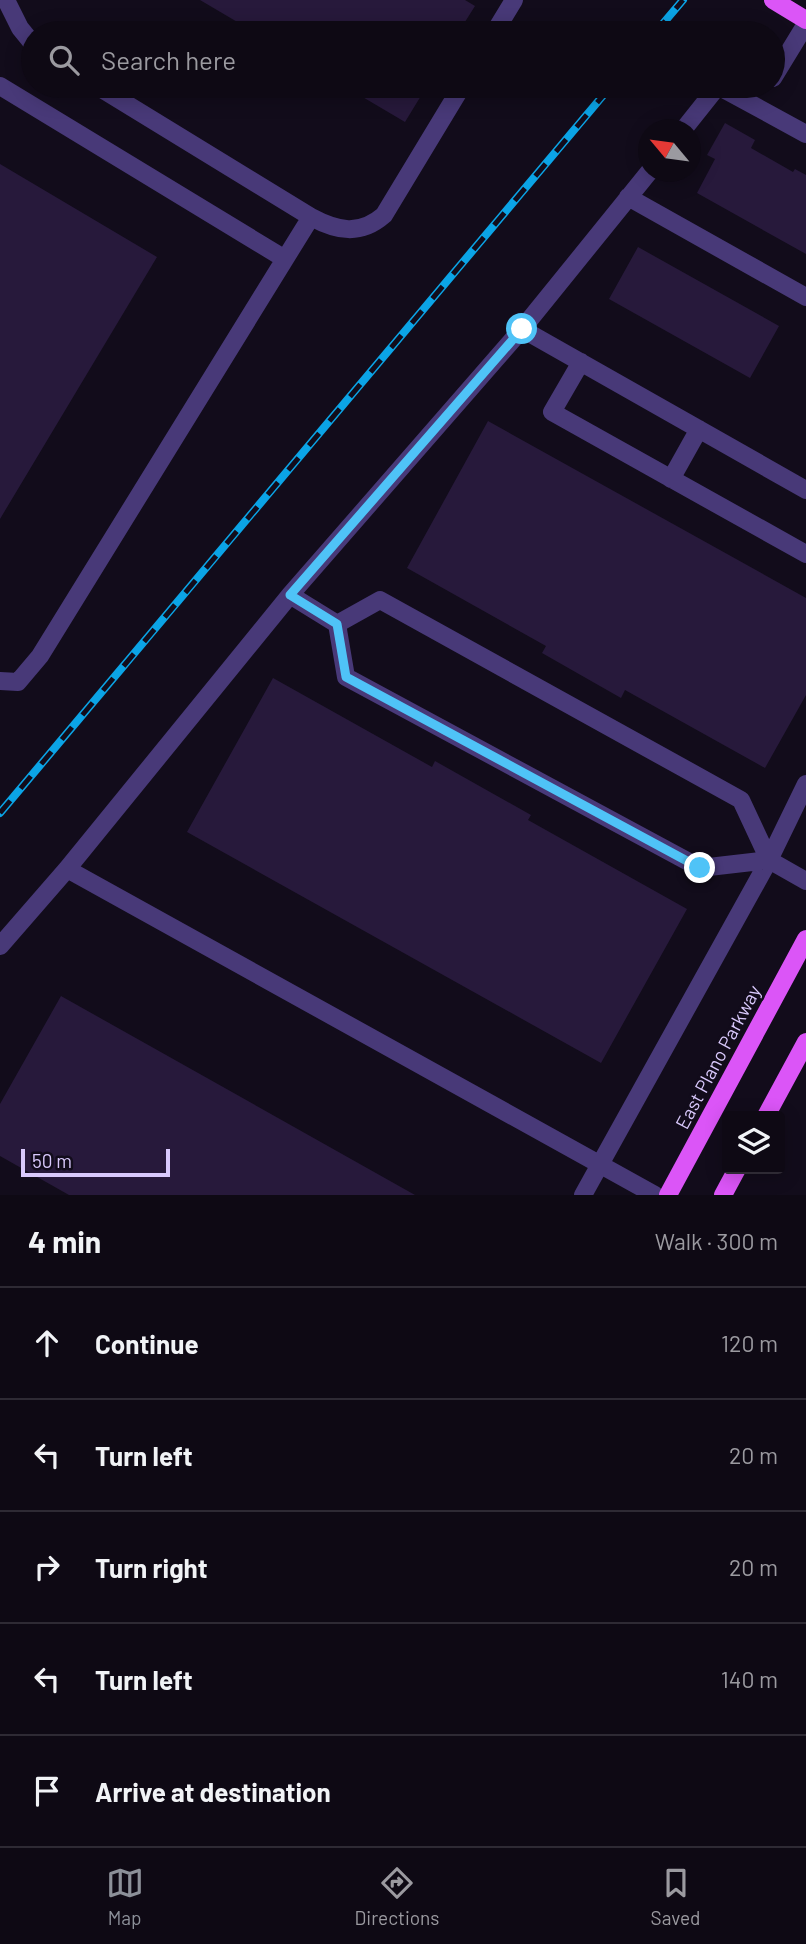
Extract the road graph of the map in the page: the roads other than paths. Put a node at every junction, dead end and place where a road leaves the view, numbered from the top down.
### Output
1 (6, 0) edge
2 (514, 0) edge
3 (774, 0) edge
4 (501, 21) edge
5 (806, 22) edge
6 (21, 30) edge
7 (785, 58) edge
8 (0, 86) edge
9 (117, 98) edge
10 (456, 98) edge
11 (708, 98) edge
12 (739, 98) edge
13 (761, 98) edge
14 (755, 107) junction
15 (692, 119) edge
16 (806, 134) edge
17 (641, 182) edge
18 (628, 197) junction
19 (310, 217) junction
20 (285, 260) junction
21 (806, 297) edge
22 (522, 329) junction
23 (580, 362) junction
24 (699, 429) junction
25 (671, 479) junction
26 (806, 490) edge
27 (806, 554) edge
28 (290, 595) junction
29 (337, 624) junction
30 (0, 681) edge
31 (806, 784) edge
32 (769, 860) junction
33 (67, 869) junction
34 (806, 881) edge
35 (806, 939) edge
36 (0, 946) edge
37 (806, 1042) edge
38 (769, 1111) edge
39 (600, 1165) junction
40 (734, 1174) edge
41 (583, 1195) edge
42 (655, 1195) edge
43 (668, 1195) edge
44 (723, 1195) edge

1 - 6 lane
2 - 4 lane
3 - 5 main road
5 - 7 lane
8 - 20 lane
9 - 19 lane
10 - 19 lane
11 - 15 lane
12 - 14 lane
13 - 14 lane
14 - 16 lane
17 - 18 lane
18 - 21 lane
18 - 22 lane
19 - 20 lane
20 - 30 lane
22 - 23 lane
22 - 28 lane
23 - 24 lane
23 - 25 lane
24 - 25 lane
24 - 26 lane
25 - 27 lane
28 - 29 lane
28 - 33 lane
29 - 32 lane
29 - 32 lane
31 - 32 lane
32 - 34 lane
32 - 39 lane
33 - 36 lane
33 - 39 lane
35 - 43 main road, East Plano Parkway
37 - 38 main road
39 - 41 lane
39 - 42 lane
40 - 44 main road

